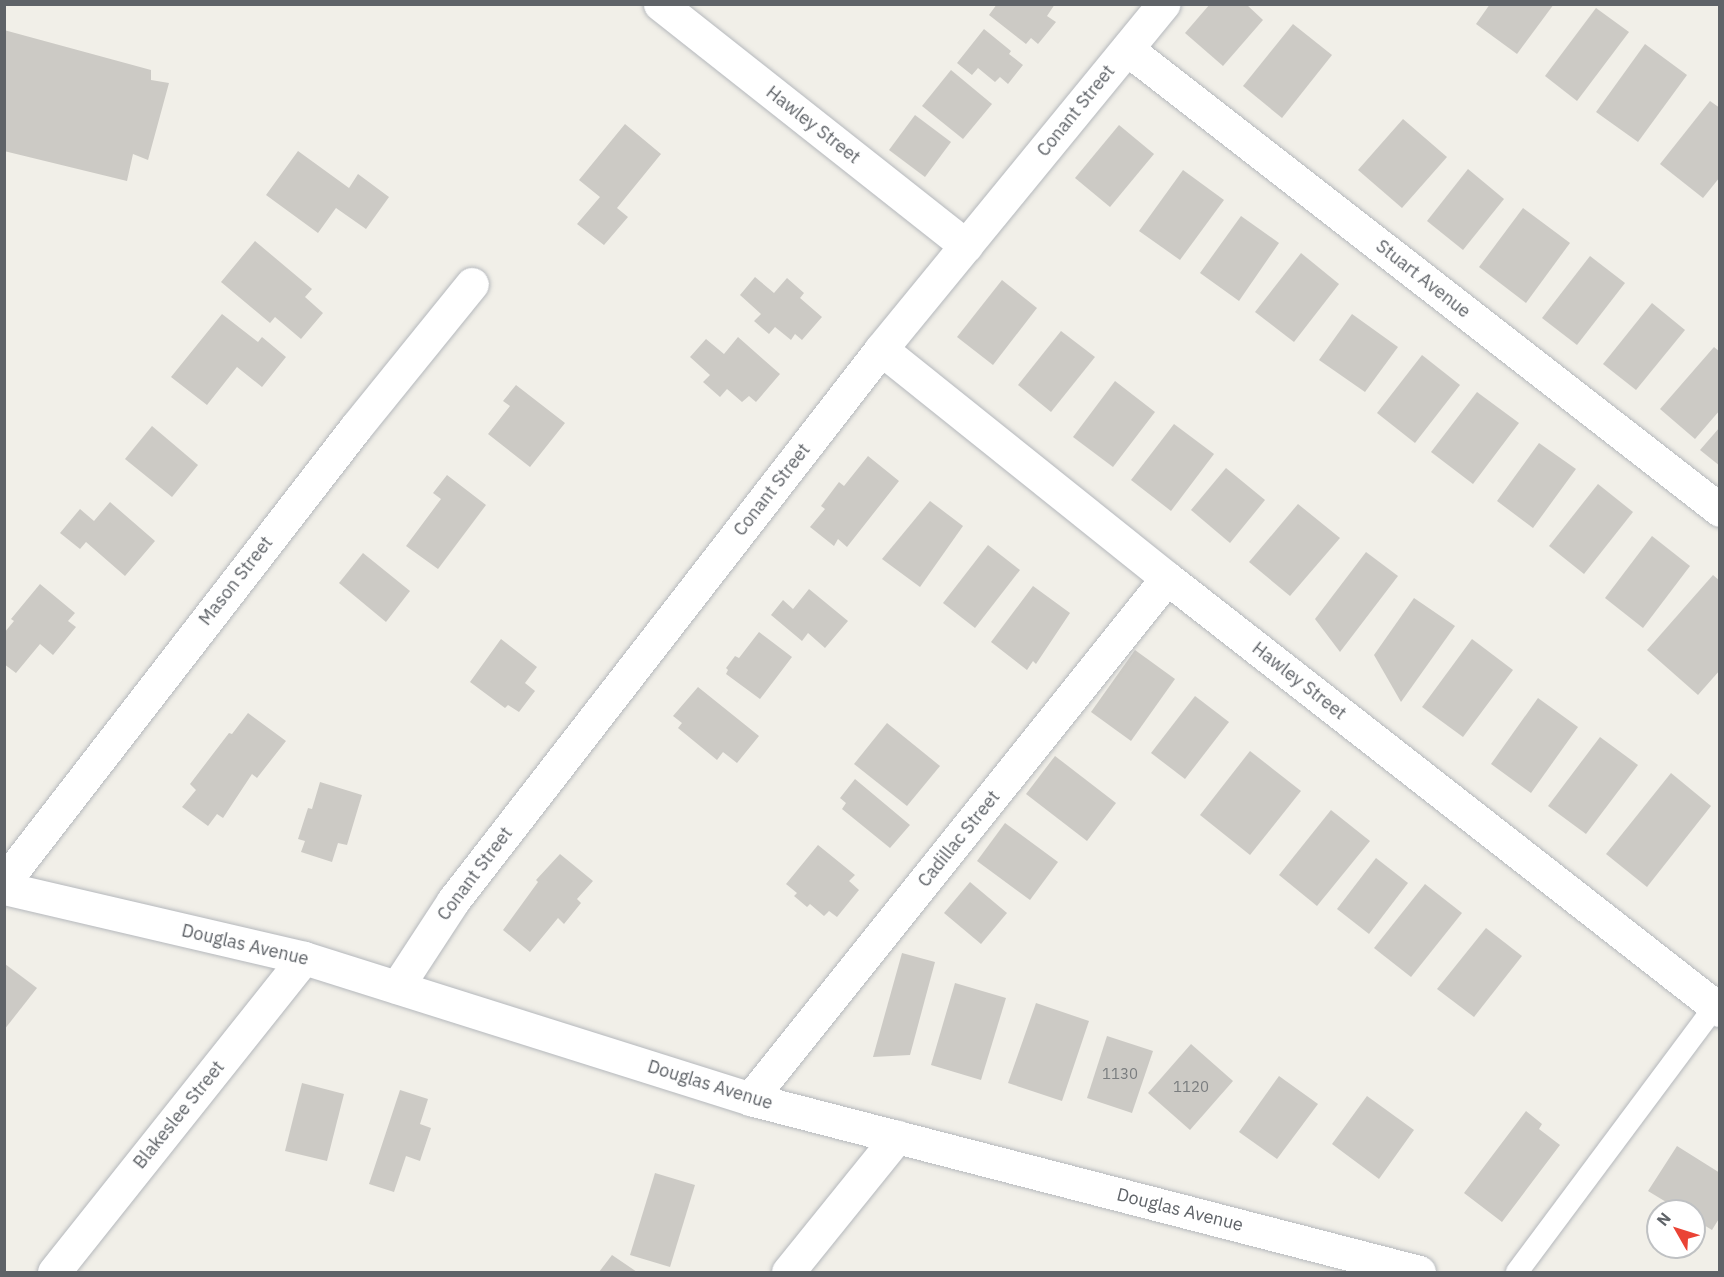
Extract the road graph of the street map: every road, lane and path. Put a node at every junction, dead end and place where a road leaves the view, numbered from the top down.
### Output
1 (660, 4) edge
2 (1163, 4) edge
3 (1127, 49) junction
4 (966, 246) junction
5 (472, 284) dead end
6 (881, 349) junction
7 (1719, 510) edge
8 (1167, 578) junction
9 (4, 882) edge
10 (4, 888) edge
11 (304, 958) junction
12 (398, 987) junction
13 (1717, 1008) edge
14 (750, 1099) junction
15 (897, 1137) junction
16 (1371, 1266) edge
17 (54, 1272) edge
18 (788, 1272) edge
19 (1419, 1272) edge
20 (1517, 1272) edge

1 - 4 street, Hawley Street
2 - 3 street, Conant Street
3 - 4 street, Conant Street
3 - 7 street, Stuart Avenue
4 - 6 street, Conant Street
5 - 9 street, Mason Street
6 - 8 street, Hawley Street
6 - 12 street, Conant Street
8 - 13 street, Hawley Street
8 - 14 street, Cadillac Street
10 - 11 street, Douglas Avenue
11 - 12 street, Douglas Avenue
11 - 17 street, Blakeslee Street
12 - 14 street, Douglas Avenue
13 - 20 lane
14 - 15 street, Douglas Avenue
15 - 16 street, Douglas Avenue
15 - 18 street
16 - 19 street, Douglas Avenue

